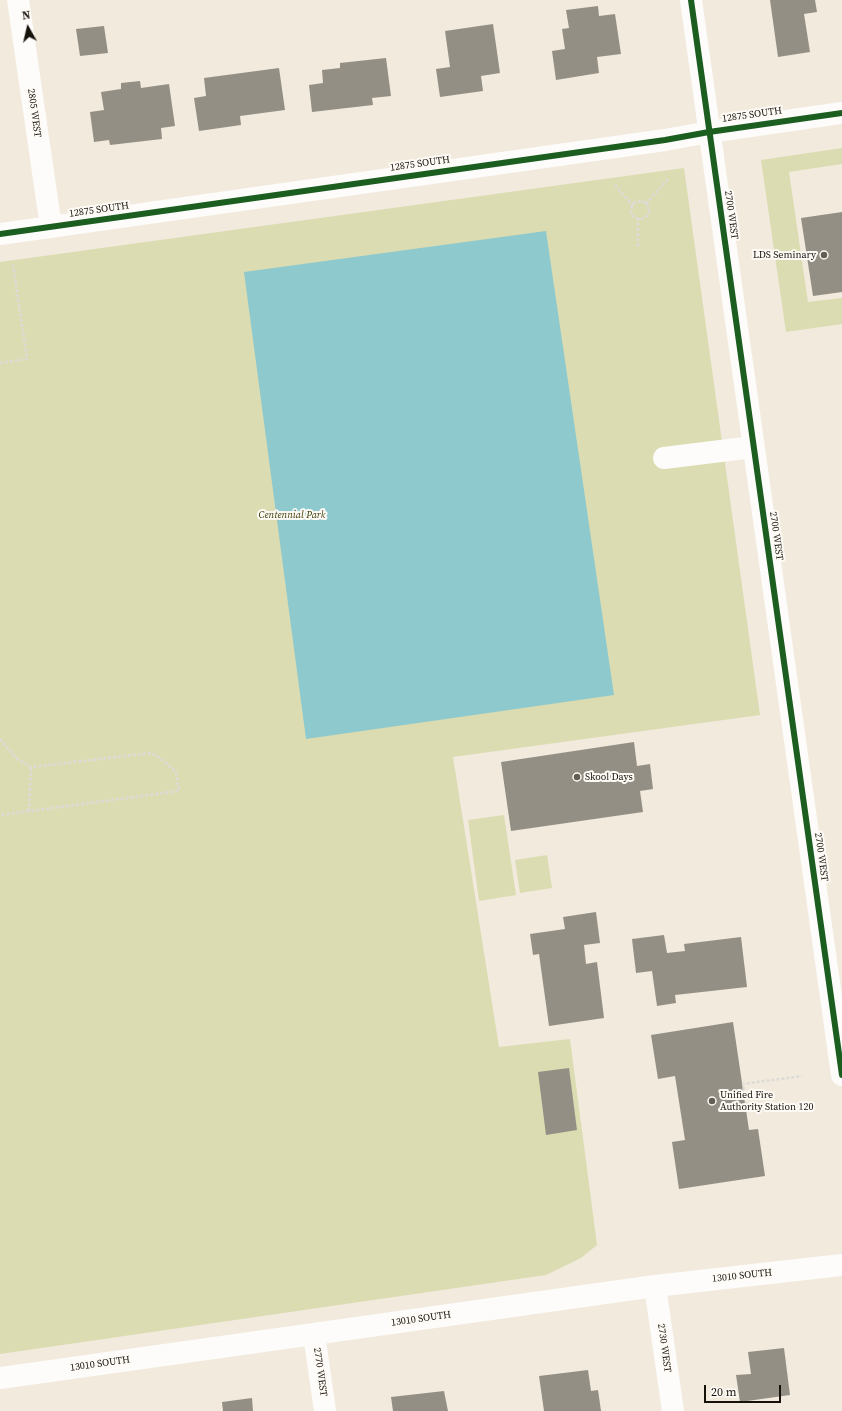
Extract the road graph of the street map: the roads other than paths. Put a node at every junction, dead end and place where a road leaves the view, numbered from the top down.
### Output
1 (18, 0) edge
2 (691, 0) edge
3 (842, 113) edge
4 (709, 132) junction
5 (51, 227) junction
6 (0, 234) edge
7 (753, 447) junction
8 (664, 458) dead end
9 (840, 1048) edge
10 (842, 1075) edge
11 (842, 1264) edge
12 (655, 1286) junction
13 (314, 1334) junction
14 (0, 1378) edge
15 (325, 1411) edge
16 (673, 1411) edge

1 - 5 street, 2805 WEST
2 - 4 street, 2700 WEST
3 - 4 street, 12875 SOUTH
4 - 5 street, 12875 SOUTH
4 - 7 street, 2700 WEST
5 - 6 street, 12875 SOUTH
7 - 8 street
7 - 9 street, 2700 WEST
9 - 10 street, 2700 WEST
11 - 12 street, 13010 SOUTH
12 - 13 street, 13010 SOUTH
12 - 16 street, 2730 WEST
13 - 14 street, 13010 SOUTH
13 - 15 street, 2770 WEST

